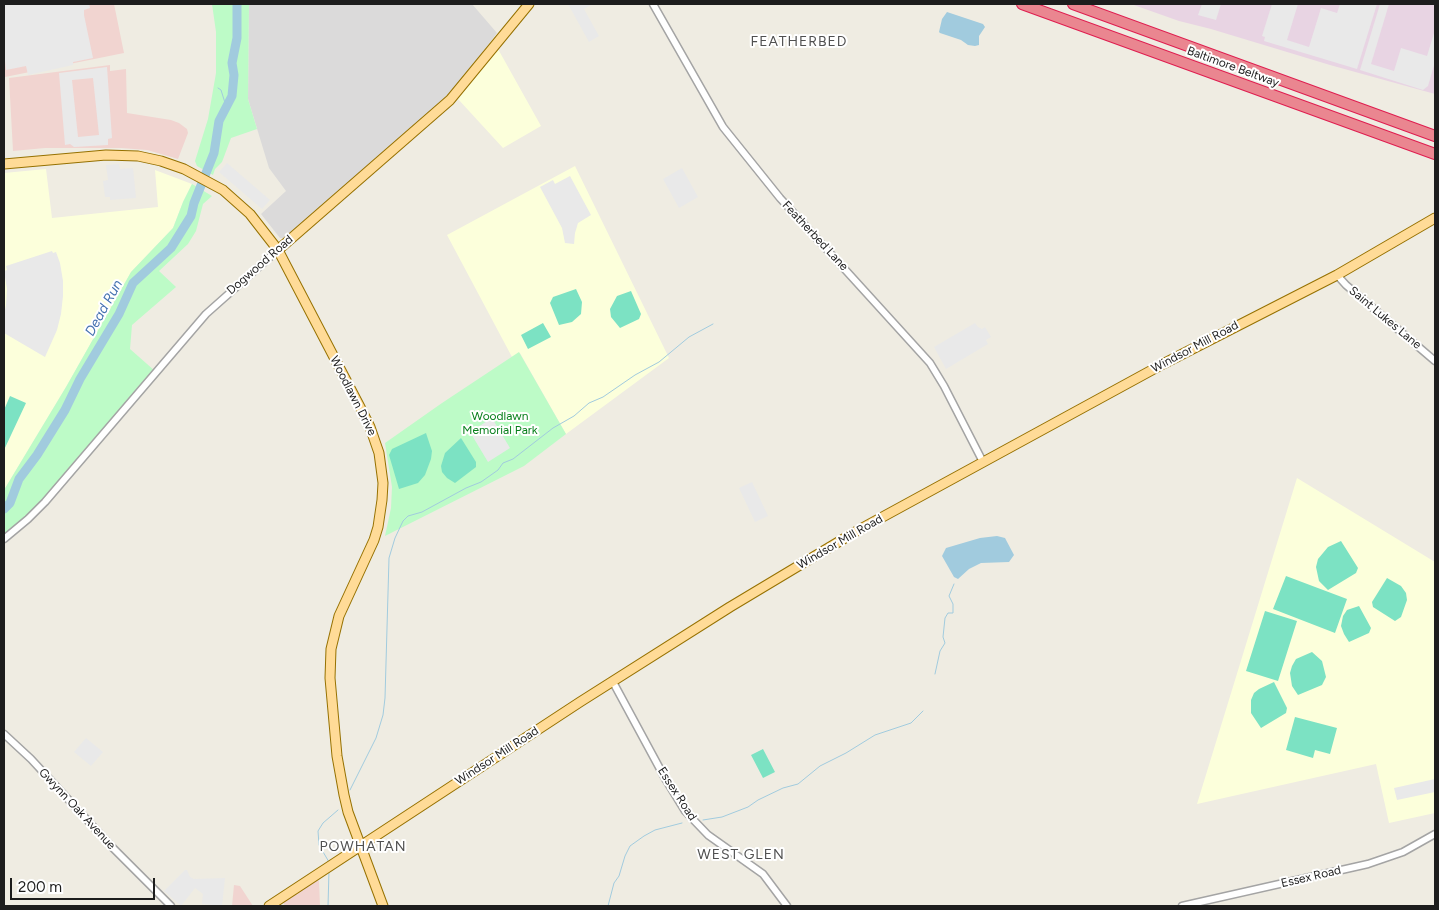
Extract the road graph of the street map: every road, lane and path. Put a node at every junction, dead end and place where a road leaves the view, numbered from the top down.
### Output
1 (529, 4) edge
2 (654, 4) edge
3 (1022, 4) edge
4 (1073, 4) edge
5 (1435, 136) edge
6 (1435, 154) edge
7 (4, 164) edge
8 (1435, 218) edge
9 (278, 250) junction
10 (1337, 275) junction
11 (1435, 361) edge
12 (983, 462) junction
13 (4, 539) edge
14 (613, 682) junction
15 (4, 734) edge
16 (1435, 834) edge
17 (361, 845) junction
18 (171, 906) edge
19 (269, 906) edge
20 (383, 906) edge
21 (787, 906) edge
22 (1182, 906) edge

1 - 9 main road, Dogwood Road
2 - 12 street, Featherbed Lane
3 - 6 highway, Baltimore Beltway
4 - 5 highway, Baltimore Beltway
7 - 9 main road, Woodlawn Drive
8 - 10 main road, Windsor Mill Road
9 - 13 street, Dogwood Road
9 - 17 main road, Woodlawn Drive
10 - 11 street, Saint Lukes Lane
10 - 12 main road, Windsor Mill Road
12 - 14 main road, Windsor Mill Road
14 - 17 main road, Windsor Mill Road
14 - 21 street, Essex Road
15 - 18 street, Gwynn Oak Avenue
16 - 22 street, Essex Road
17 - 19 main road, Windsor Mill Road
17 - 20 main road, Woodlawn Drive

